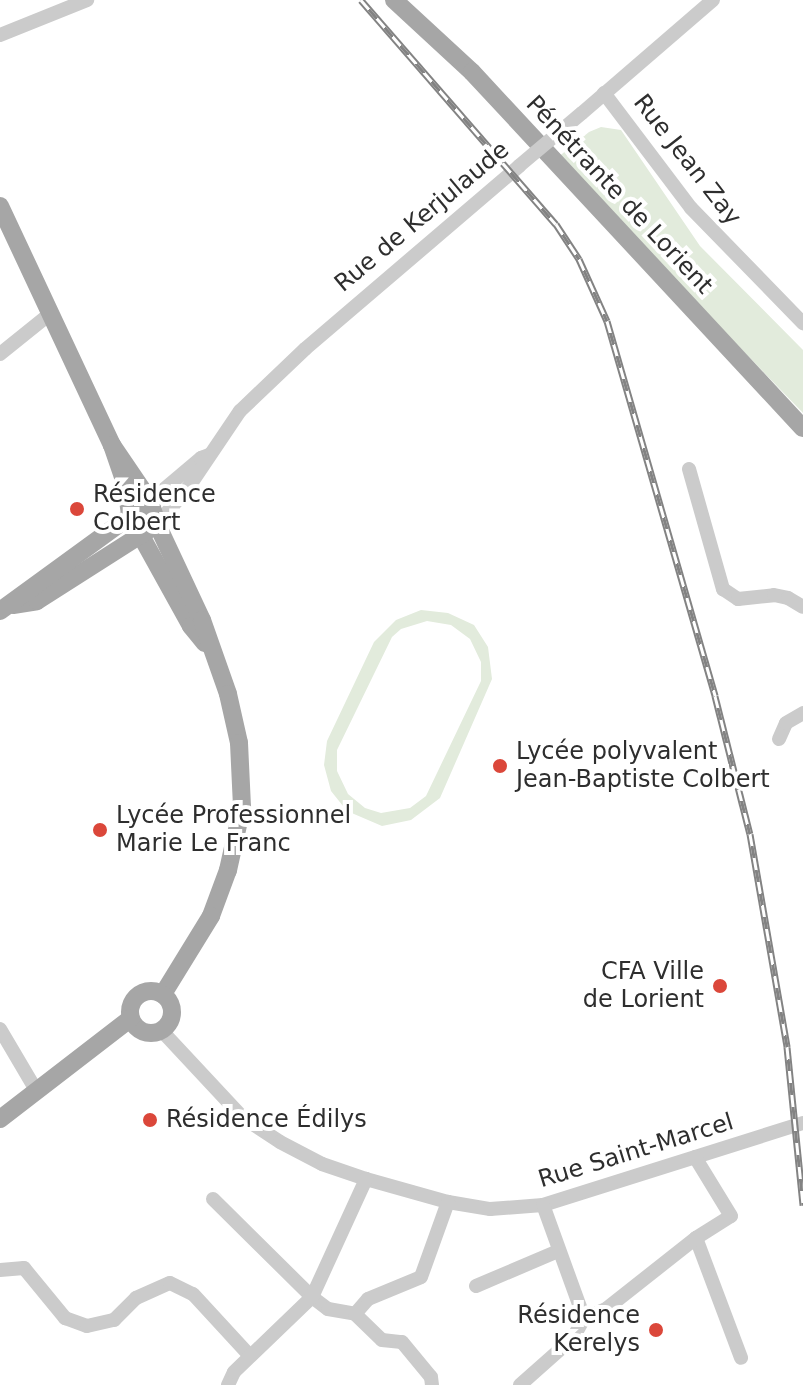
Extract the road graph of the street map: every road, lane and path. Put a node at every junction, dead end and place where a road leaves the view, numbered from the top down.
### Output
1 (87, 0) edge
2 (394, 0) edge
3 (704, 2) edge
4 (56, 6) edge
5 (0, 35) edge
6 (604, 93) junction
7 (0, 206) edge
8 (51, 313) junction
9 (803, 323) edge
10 (0, 354) edge
11 (803, 428) edge
12 (112, 445) junction
13 (213, 453) junction
14 (689, 469) dead end
15 (150, 501) junction
16 (130, 516) junction
17 (157, 524) junction
18 (141, 536) junction
19 (803, 607) edge
20 (3, 609) edge
21 (211, 651) junction
22 (803, 713) edge
23 (779, 739) dead end
24 (163, 994) junction
25 (131, 1018) junction
26 (0, 1029) edge
27 (161, 1030) junction
28 (36, 1090) junction
29 (0, 1119) edge
30 (799, 1124) edge
31 (695, 1157) junction
32 (366, 1179) junction
33 (213, 1199) dead end
34 (448, 1202) junction
35 (543, 1205) junction
36 (696, 1238) junction
37 (558, 1251) junction
38 (0, 1270) edge
39 (476, 1286) dead end
40 (312, 1297) junction
41 (355, 1314) junction
42 (584, 1318) junction
43 (250, 1356) junction
44 (741, 1358) dead end
45 (228, 1385) edge
46 (432, 1385) edge
47 (520, 1385) edge

1 - 4 street
2 - 11 main road, Pénétrante de Lorient
3 - 6 street, Rue de Kerjulaude
4 - 5 street
6 - 9 street, Rue Jean Zay
6 - 13 street, Rue de Kerjulaude, bridge
7 - 8 main road
8 - 10 street
8 - 12 main road
12 - 15 main road
12 - 16 main road
13 - 15 street, Rue de Kerjulaude
13 - 17 street, Rue de Kerjulaude
14 - 19 street
15 - 16 main road, Rue de Kerjulaude
15 - 17 main road
16 - 17 main road
16 - 18 main road
16 - 20 main road, Rue de Kerjulaude
17 - 18 main road, Rue de Kerjulaude
17 - 21 main road
18 - 20 main road, Rue de Kerjulaude
18 - 21 main road
21 - 24 main road
22 - 23 street
24 - 25 main road
24 - 27 main road
25 - 27 main road
25 - 28 main road
26 - 28 street
27 - 32 street, Rue Saint-Marcel
28 - 29 main road
30 - 31 street, Rue Saint-Marcel
31 - 35 street, Rue Saint-Marcel
31 - 36 street
32 - 34 street, Rue Saint-Marcel
32 - 40 street
33 - 40 street
34 - 35 street, Rue Saint-Marcel
34 - 41 street
35 - 37 street
36 - 42 street
36 - 44 street
37 - 39 street
37 - 42 street
38 - 43 street
40 - 41 street
40 - 43 street
41 - 46 street
42 - 47 street
43 - 45 street

